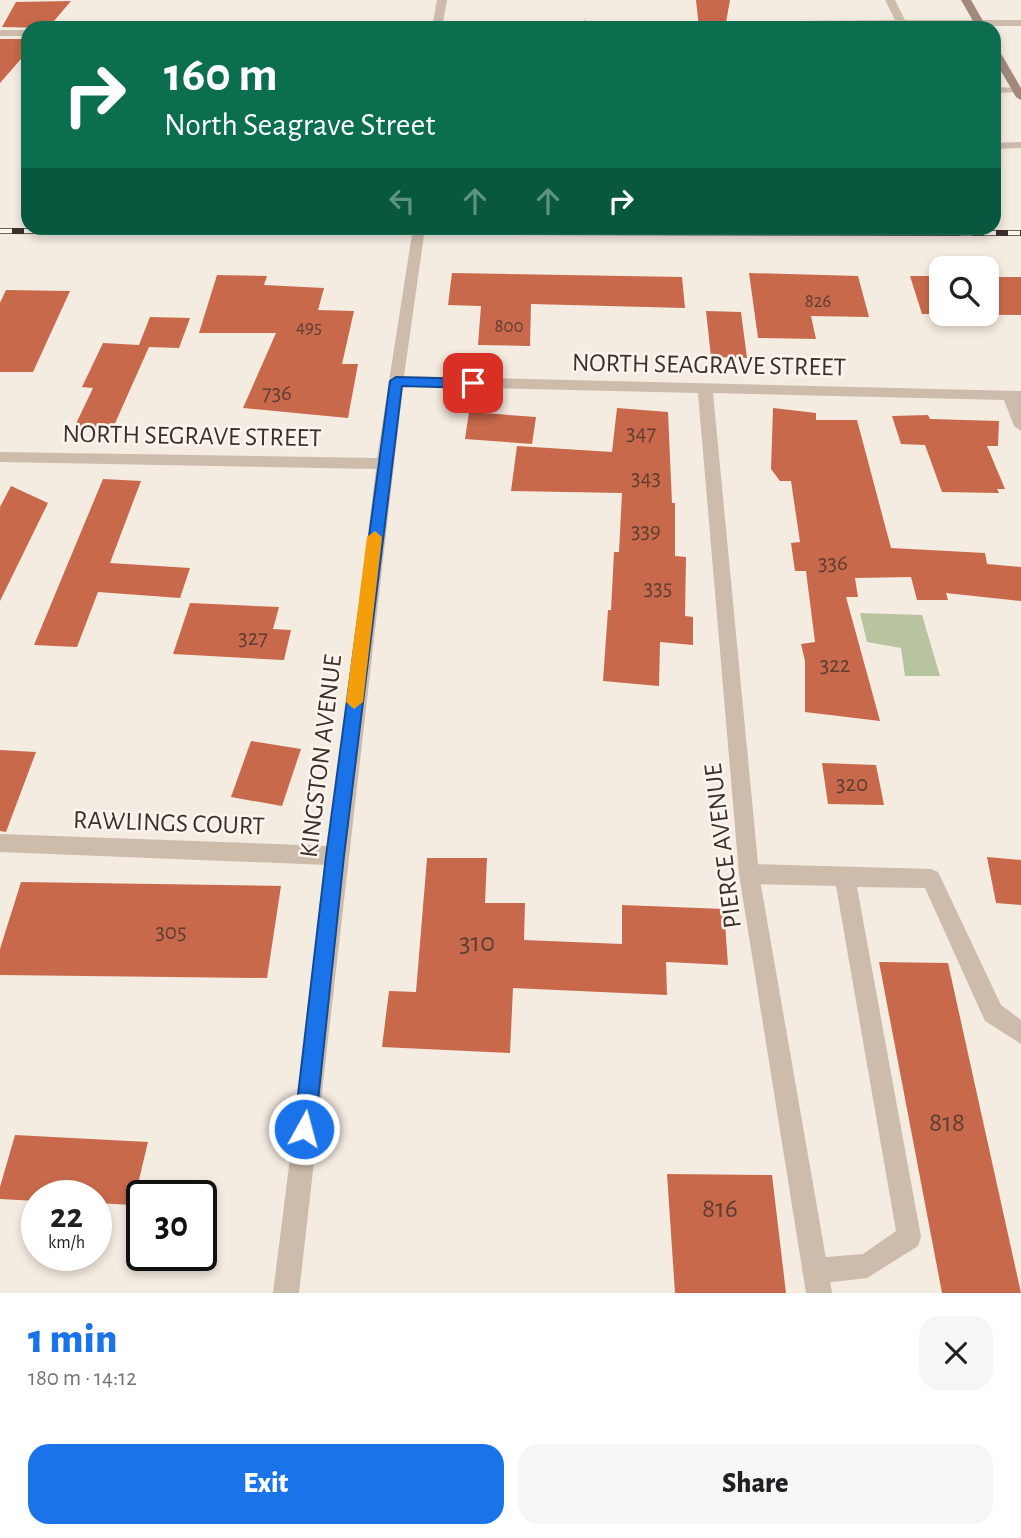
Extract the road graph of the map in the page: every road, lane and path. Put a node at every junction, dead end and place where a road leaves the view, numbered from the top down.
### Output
1 (442, 0) edge
2 (890, 0) edge
3 (966, 0) edge
4 (438, 21) edge
5 (900, 21) edge
6 (978, 21) edge
7 (1021, 23) edge
8 (1001, 24) edge
9 (0, 33) edge
10 (21, 33) edge
11 (1001, 62) edge
12 (1001, 91) edge
13 (1019, 94) edge
14 (1021, 145) edge
15 (1001, 146) edge
16 (418, 235) edge
17 (396, 381) junction
18 (705, 390) junction
19 (1015, 396) edge
20 (1021, 426) edge
21 (0, 457) edge
22 (384, 464) junction
23 (0, 843) edge
24 (335, 856) junction
25 (749, 874) junction
26 (845, 877) junction
27 (1021, 1032) edge
28 (817, 1282) edge
29 (286, 1293) edge

1 - 4 street
2 - 5 street
3 - 6 main road
7 - 8 street
9 - 10 street
11 - 13 main road
12 - 13 street
14 - 15 street
16 - 17 street, KINGSTON AVENUE
17 - 18 street, NORTH SEAGRAVE STREET
17 - 22 street, KINGSTON AVENUE
18 - 19 street, NORTH SEAGRAVE STREET
18 - 25 street, PIERCE AVENUE
19 - 20 street
21 - 22 street, NORTH SEGRAVE STREET
22 - 24 street, KINGSTON AVENUE
23 - 24 street, RAWLINGS COURT
24 - 29 street, KINGSTON AVENUE
25 - 26 street
25 - 28 street, PIERCE AVENUE
26 - 27 street
26 - 28 street

